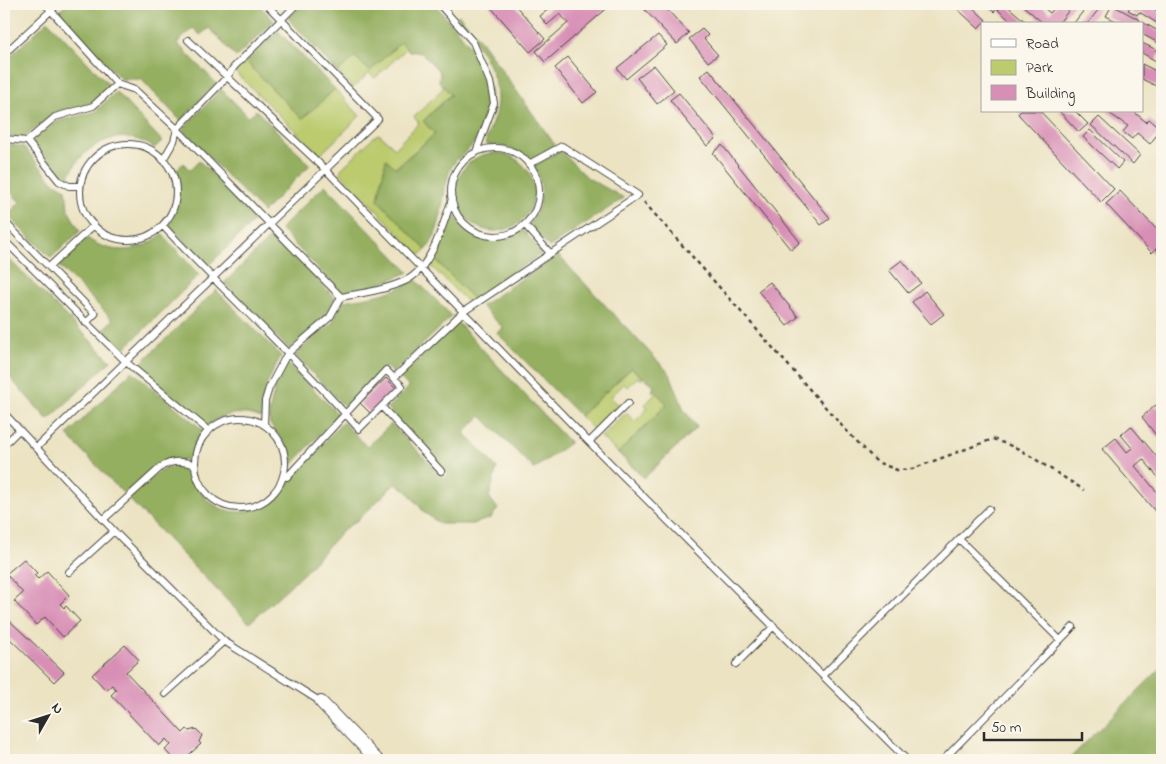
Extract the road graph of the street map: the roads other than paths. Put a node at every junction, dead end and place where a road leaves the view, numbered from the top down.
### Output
1 (45, 4) edge
2 (58, 4) edge
3 (266, 4) edge
4 (297, 4) edge
5 (439, 4) edge
6 (51, 10) junction
7 (281, 19) junction
8 (188, 40) dead end
9 (4, 54) edge
10 (227, 77) junction
11 (117, 84) junction
12 (177, 129) junction
13 (4, 139) edge
14 (27, 141) junction
15 (476, 152) junction
16 (162, 160) junction
17 (529, 164) junction
18 (326, 169) junction
19 (80, 186) junction
20 (452, 200) junction
21 (4, 221) edge
22 (270, 223) junction
23 (94, 225) junction
24 (525, 225) junction
25 (163, 226) junction
26 (4, 240) edge
27 (550, 253) junction
28 (49, 267) junction
29 (421, 268) junction
30 (212, 279) junction
31 (341, 297) junction
32 (463, 312) junction
33 (86, 322) junction
34 (287, 354) junction
35 (126, 362) junction
36 (394, 378) junction
37 (628, 403) dead end
38 (382, 407) junction
39 (4, 413) edge
40 (345, 413) junction
41 (264, 425) junction
42 (19, 430) junction
43 (209, 431) junction
44 (589, 442) junction
45 (4, 445) edge
46 (36, 448) junction
47 (193, 464) junction
48 (441, 471) dead end
49 (284, 476) junction
50 (989, 509) dead end
51 (103, 520) junction
52 (114, 531) junction
53 (959, 538) junction
54 (68, 572) dead end
55 (774, 626) junction
56 (1074, 628) dead end
57 (1060, 640) junction
58 (224, 642) junction
59 (736, 664) dead end
60 (823, 675) junction
61 (165, 694) dead end
62 (321, 702) joint
63 (377, 760) edge
64 (907, 760) edge
65 (943, 760) edge

1 - 6 lane
2 - 6 lane
3 - 7 lane
4 - 7 lane
5 - 15 lane
6 - 9 lane
6 - 11 lane
7 - 10 lane
7 - 18 lane
8 - 10 lane
10 - 12 lane
10 - 18 lane
11 - 12 lane
11 - 14 lane
12 - 16 lane
12 - 22 lane
13 - 14 lane
14 - 19 lane
15 - 17 lane
15 - 20 lane
16 - 19 lane
16 - 25 lane
17 - 24 lane
17 - 27 lane
18 - 22 lane
18 - 29 lane
19 - 23 lane
20 - 24 lane
20 - 29 lane
21 - 28 lane
22 - 30 lane
22 - 31 lane
23 - 25 lane
23 - 28 lane
24 - 27 lane
25 - 30 lane
26 - 33 lane
27 - 32 lane
28 - 33 lane
29 - 31 lane
29 - 32 lane
30 - 34 lane
30 - 35 lane
31 - 34 lane
32 - 36 lane
32 - 44 lane
33 - 35 lane
34 - 40 lane
34 - 41 lane
35 - 43 lane
35 - 46 lane
36 - 38 lane
36 - 40 lane
37 - 44 lane
38 - 40 lane
38 - 48 lane
39 - 42 lane
40 - 49 lane
41 - 43 lane
41 - 49 lane
42 - 45 lane
42 - 46 lane
43 - 47 lane
44 - 55 lane
46 - 51 lane
47 - 49 lane
47 - 51 lane
50 - 53 lane
51 - 52 lane
52 - 54 lane
52 - 58 lane
53 - 57 lane
53 - 60 lane
55 - 59 lane
55 - 60 lane
56 - 57 lane
57 - 65 lane
58 - 61 lane
58 - 62 lane
60 - 64 lane
62 - 63 street

